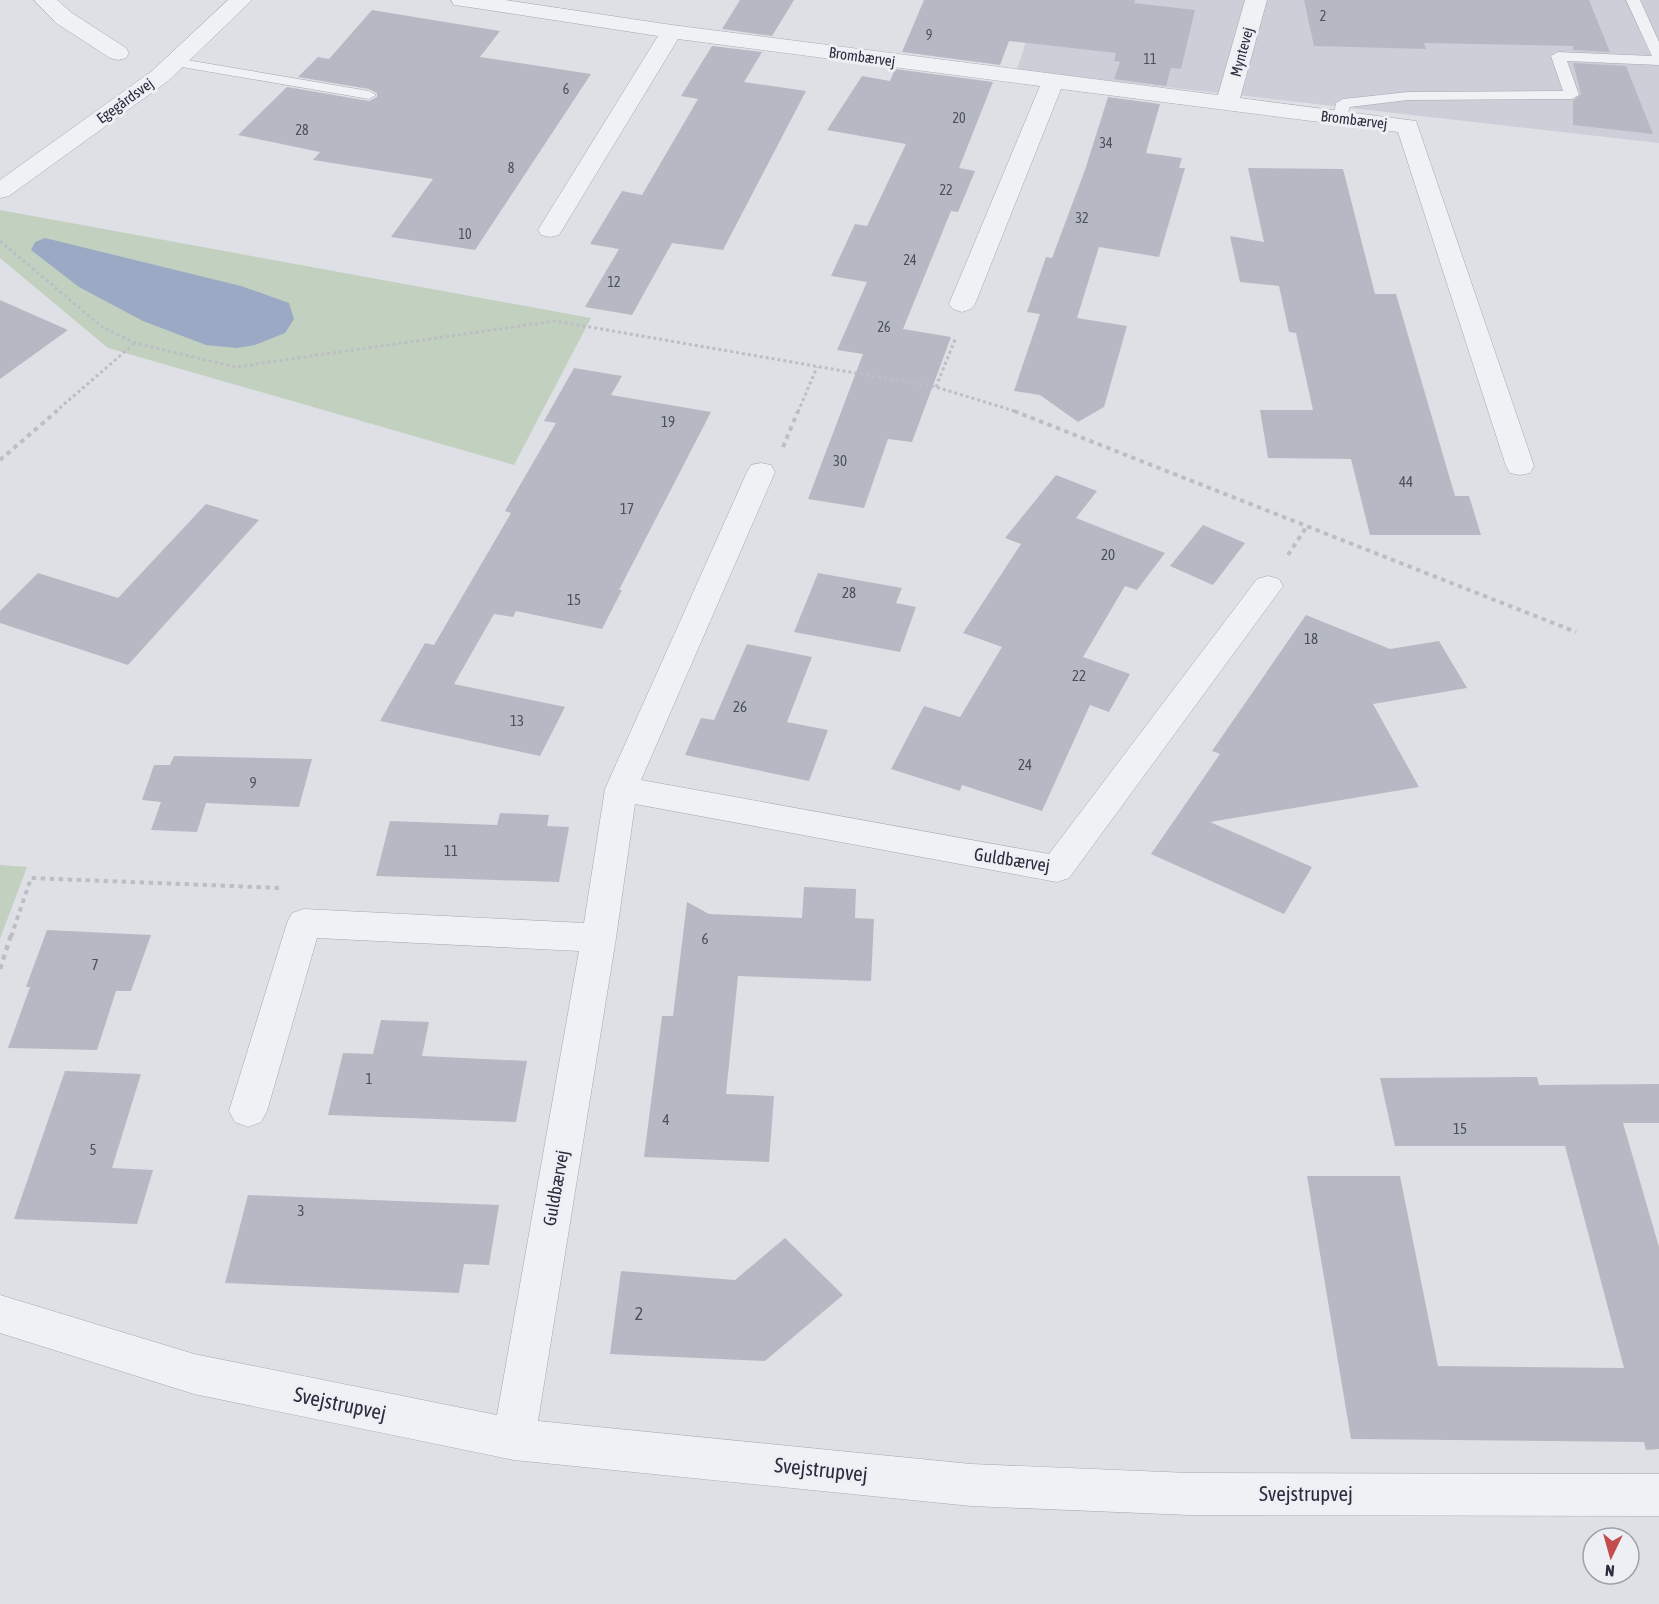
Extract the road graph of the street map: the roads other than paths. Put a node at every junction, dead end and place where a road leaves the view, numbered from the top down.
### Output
1 (45, 0) edge
2 (241, 0) edge
3 (462, 0) edge
4 (1256, 0) edge
5 (1633, 0) edge
6 (672, 32) junction
7 (118, 52) dead end
8 (1659, 59) edge
9 (175, 62) junction
10 (1052, 83) junction
11 (369, 95) dead end
12 (1227, 104) junction
13 (1340, 119) junction
14 (0, 191) edge
15 (550, 230) dead end
16 (962, 304) road end
17 (1520, 466) dead end
18 (761, 472) road end
19 (1268, 586) dead end
20 (621, 789) junction
21 (599, 938) junction
22 (248, 1111) dead end
23 (0, 1314) edge
24 (514, 1439) junction
25 (1659, 1495) edge

1 - 7 street
2 - 9 street, Egegårdsvej
3 - 6 street, Brombærvej
4 - 12 street, Myntevej
5 - 8 lane
6 - 10 street, Brombærvej
6 - 15 street
8 - 13 lane
9 - 11 lane
9 - 14 street, Egegårdsvej
10 - 12 street, Brombærvej
10 - 16 street
12 - 13 street, Brombærvej
13 - 17 street, Brombærvej
18 - 20 street, Guldbærvej
19 - 20 street, Guldbærvej
20 - 21 street, Guldbærvej
21 - 22 street
21 - 24 street, Guldbærvej
23 - 24 street, Svejstrupvej
24 - 25 street, Svejstrupvej

